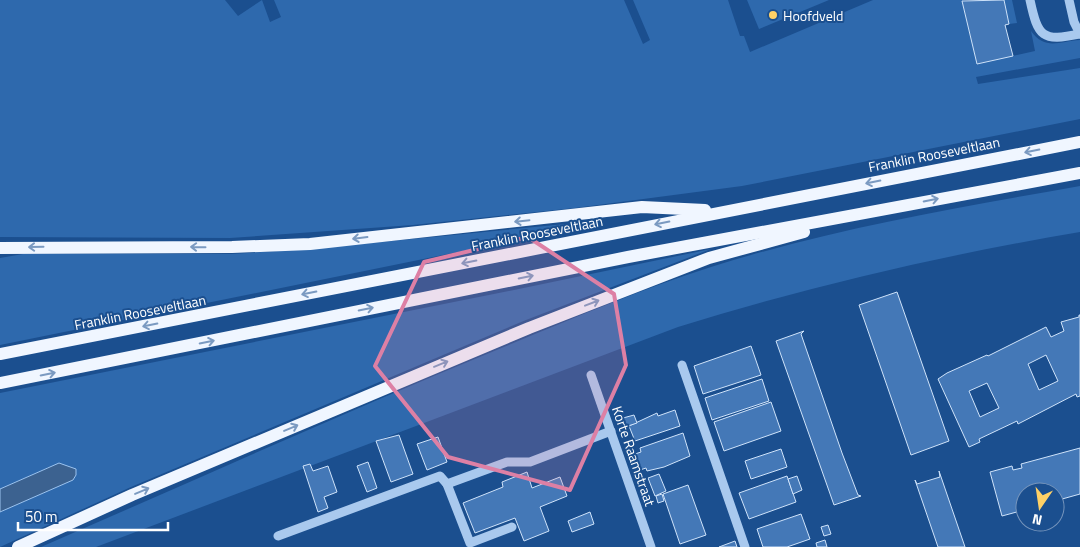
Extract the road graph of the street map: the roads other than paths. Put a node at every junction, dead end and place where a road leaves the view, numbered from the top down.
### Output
1 (1030, 0) edge
2 (1069, 0) edge
3 (1080, 34) edge
4 (1080, 142) edge
5 (1080, 173) edge
6 (727, 210) junction
7 (883, 210) junction
8 (0, 248) edge
9 (0, 354) edge
10 (682, 365) dead end
11 (591, 375) dead end
12 (0, 383) edge
13 (611, 431) junction
14 (447, 484) junction
15 (512, 527) dead end
16 (278, 536) dead end
17 (18, 547) edge
18 (651, 547) edge
19 (745, 547) edge

1 - 3 street
2 - 3 street
4 -> 6 main road, Franklin Rooseveltlaan
7 -> 5 main road
6 -> 8 main road
6 -> 9 main road, Franklin Rooseveltlaan
12 -> 7 main road
17 -> 7 main road
10 - 19 street
11 - 13 street, Korte Raamstraat
13 - 14 street
13 - 18 street, Korte Raamstraat
14 - 15 street
14 - 16 street

